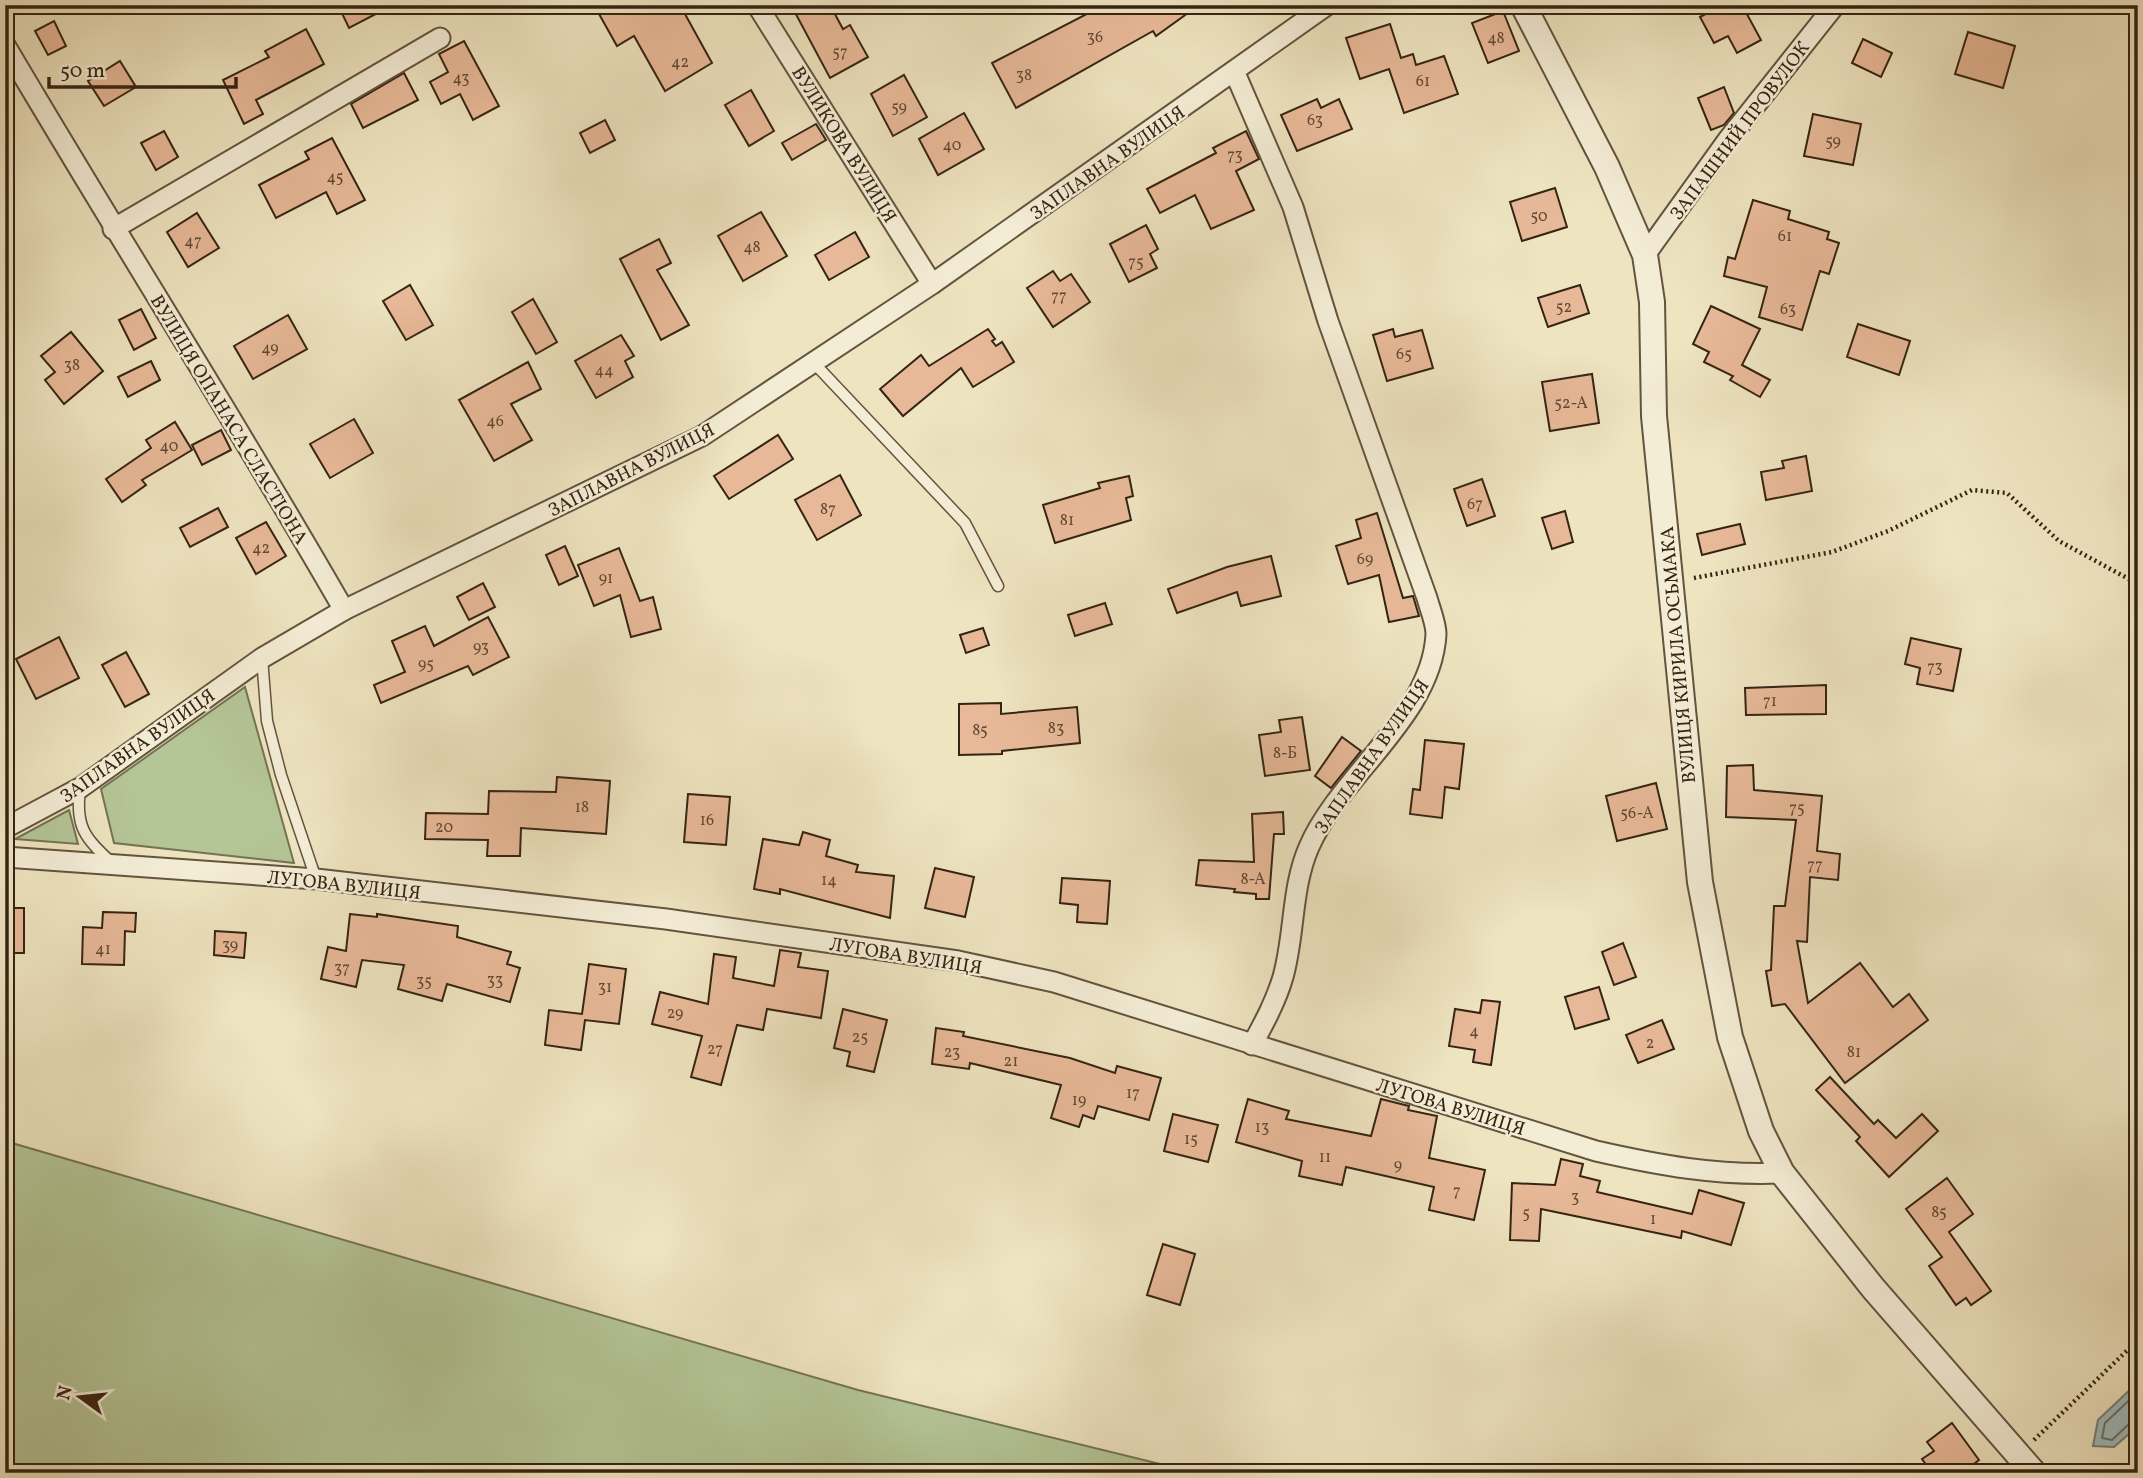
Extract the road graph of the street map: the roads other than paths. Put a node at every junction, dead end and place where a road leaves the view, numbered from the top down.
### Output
1 (757, 5) edge
2 (1327, 5) edge
3 (1522, 5) edge
4 (1835, 5) edge
5 (440, 38) dead end
6 (5, 45) edge
7 (1235, 73) junction
8 (113, 229) junction
9 (1645, 256) junction
10 (932, 284) junction
11 (812, 362) junction
12 (998, 586) dead end
13 (344, 610) junction
14 (261, 658) junction
15 (80, 788) junction
16 (5, 828) edge
17 (5, 857) edge
18 (115, 866) junction
19 (316, 879) junction
20 (1252, 1045) junction
21 (1782, 1173) junction
22 (2026, 1465) edge

1 - 10 street, ВУЛИКОВА ВУЛИЦЯ
2 - 7 street, ЗАПЛАВНА ВУЛИЦЯ
3 - 9 street, ВУЛИЦЯ КИРИЛА ОСЬМАКА
4 - 9 street, ЗАПАШНИЙ ПРОВУЛОК
5 - 8 street
6 - 8 street, ВУЛИЦЯ ОПАНАСА СЛАСТІОНА
7 - 10 street, ЗАПЛАВНА ВУЛИЦЯ
7 - 20 street, ЗАПЛАВНА ВУЛИЦЯ
8 - 13 street, ВУЛИЦЯ ОПАНАСА СЛАСТІОНА
9 - 21 street, ВУЛИЦЯ КИРИЛА ОСЬМАКА
10 - 11 street, ЗАПЛАВНА ВУЛИЦЯ
11 - 12 lane
11 - 13 street, ЗАПЛАВНА ВУЛИЦЯ
13 - 14 street, ЗАПЛАВНА ВУЛИЦЯ
14 - 15 street, ЗАПЛАВНА ВУЛИЦЯ
14 - 19 lane
15 - 16 street, ЗАПЛАВНА ВУЛИЦЯ
15 - 18 lane
17 - 18 street, ЛУГОВА ВУЛИЦЯ
18 - 19 street, ЛУГОВА ВУЛИЦЯ
19 - 20 street, ЛУГОВА ВУЛИЦЯ
20 - 21 street, ЛУГОВА ВУЛИЦЯ
21 - 22 street, ВУЛИЦЯ КИРИЛА ОСЬМАКА

